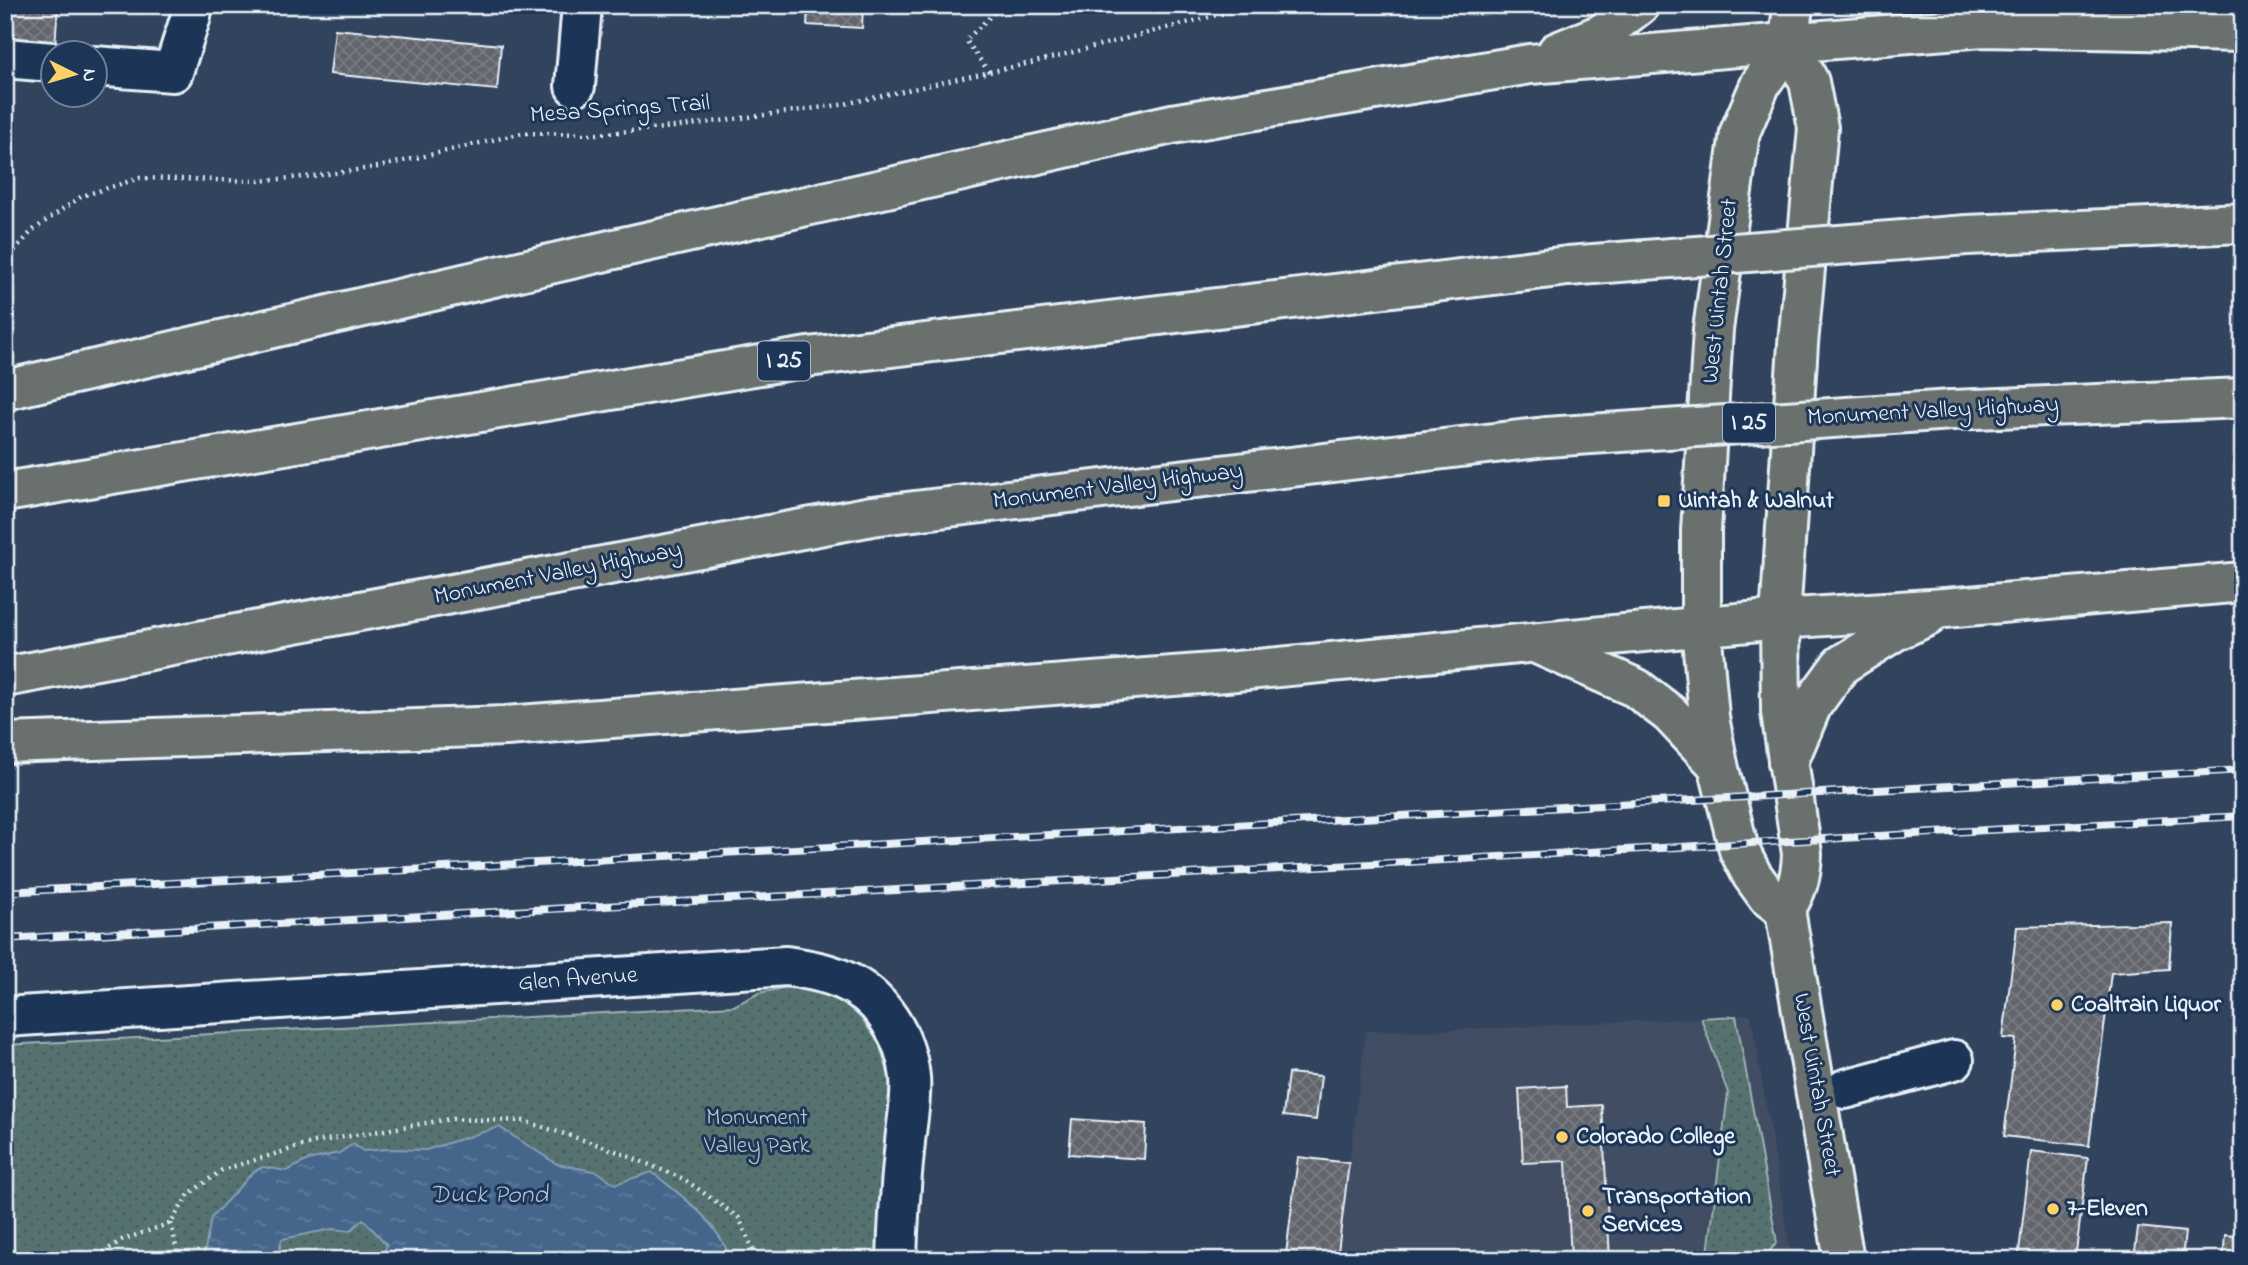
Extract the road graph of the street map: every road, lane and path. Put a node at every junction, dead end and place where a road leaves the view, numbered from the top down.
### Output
1 (193, 5) edge
2 (582, 5) edge
3 (1002, 5) edge
4 (1256, 5) edge
5 (1639, 5) edge
6 (1793, 5) edge
7 (1996, 5) edge
8 (2052, 28) junction
9 (2243, 32) edge
10 (1789, 43) junction
11 (5, 58) edge
12 (38, 61) edge
13 (1530, 64) junction
14 (108, 66) edge
15 (989, 72) junction
16 (575, 86) dead end
17 (2243, 223) edge
18 (5, 261) edge
19 (5, 390) edge
20 (2243, 398) edge
21 (5, 492) edge
22 (2243, 582) edge
23 (1945, 608) junction
24 (1780, 619) junction
25 (1701, 627) junction
26 (1535, 643) junction
27 (5, 677) edge
28 (5, 743) edge
29 (1788, 762) junction
30 (1718, 765) junction
31 (1785, 910) junction
32 (5, 1017) edge
33 (1954, 1060) dead end
34 (1844, 1089) dead end
35 (171, 1223) junction
36 (92, 1260) edge
37 (179, 1260) edge
38 (758, 1260) edge
39 (898, 1260) edge
40 (1844, 1260) edge

1 - 14 street
2 - 16 street
3 - 15 path
4 - 15 path, Mesa Springs Trail
5 - 13 main road
6 - 10 main road, West Uintah Street
7 - 8 main road
8 - 9 main road
8 - 10 main road
10 - 13 main road
10 - 24 main road
10 - 25 main road, West Uintah Street
11 - 12 street
13 - 19 main road
15 - 18 path, Mesa Springs Trail
17 - 21 main road, I 25, bridge
20 - 27 main road, Monument Valley Highway / I 25, bridge
22 - 23 main road
23 - 24 main road
23 - 29 main road
24 - 25 main road
24 - 29 main road
25 - 26 main road
25 - 30 main road, West Uintah Street
26 - 28 main road
26 - 30 main road
29 - 31 main road
30 - 31 main road, West Uintah Street
31 - 40 main road, West Uintah Street
32 - 39 street, Glen Avenue
33 - 34 street
35 - 36 path
35 - 37 path
35 - 38 path

